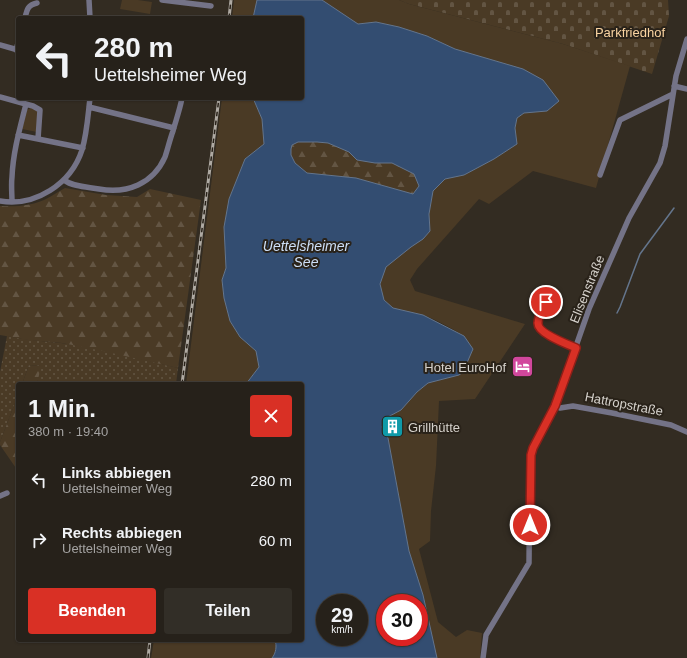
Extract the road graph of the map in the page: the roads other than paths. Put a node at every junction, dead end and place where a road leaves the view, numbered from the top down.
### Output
1 (89, 0) edge
2 (162, 0) edge
3 (37, 2) dead end
4 (211, 6) dead end
5 (25, 16) edge
6 (90, 16) edge
7 (687, 39) edge
8 (0, 45) edge
9 (16, 50) edge
10 (674, 86) junction
11 (687, 89) edge
12 (673, 94) junction
13 (0, 97) edge
14 (90, 100) edge
15 (181, 100) edge
16 (26, 104) junction
17 (89, 107) junction
18 (174, 128) junction
19 (18, 135) junction
20 (38, 138) junction
21 (83, 148) junction
22 (600, 175) dead end
23 (64, 180) junction
24 (0, 201) edge
25 (12, 202) junction
26 (546, 302) dead end
27 (576, 348) junction
28 (555, 406) junction
29 (687, 432) edge
30 (7, 493) dead end
31 (0, 496) edge
32 (483, 658) edge

1 - 6 street
2 - 4 street
3 - 5 street
7 - 10 street, Elisenstraße
8 - 9 street
10 - 11 street
10 - 12 street, Elisenstraße
12 - 22 street
12 - 27 street, Elisenstraße
13 - 16 street
14 - 17 street
15 - 18 street
16 - 19 street
16 - 20 street
17 - 18 street
17 - 21 street
18 - 23 street
19 - 20 street
19 - 25 street
20 - 21 street
21 - 23 street
23 - 25 street
24 - 25 street
26 - 27 street
27 - 28 street, Elisenstraße
28 - 29 street, Hattropstraße
28 - 32 street, Elisenstraße
30 - 31 street

